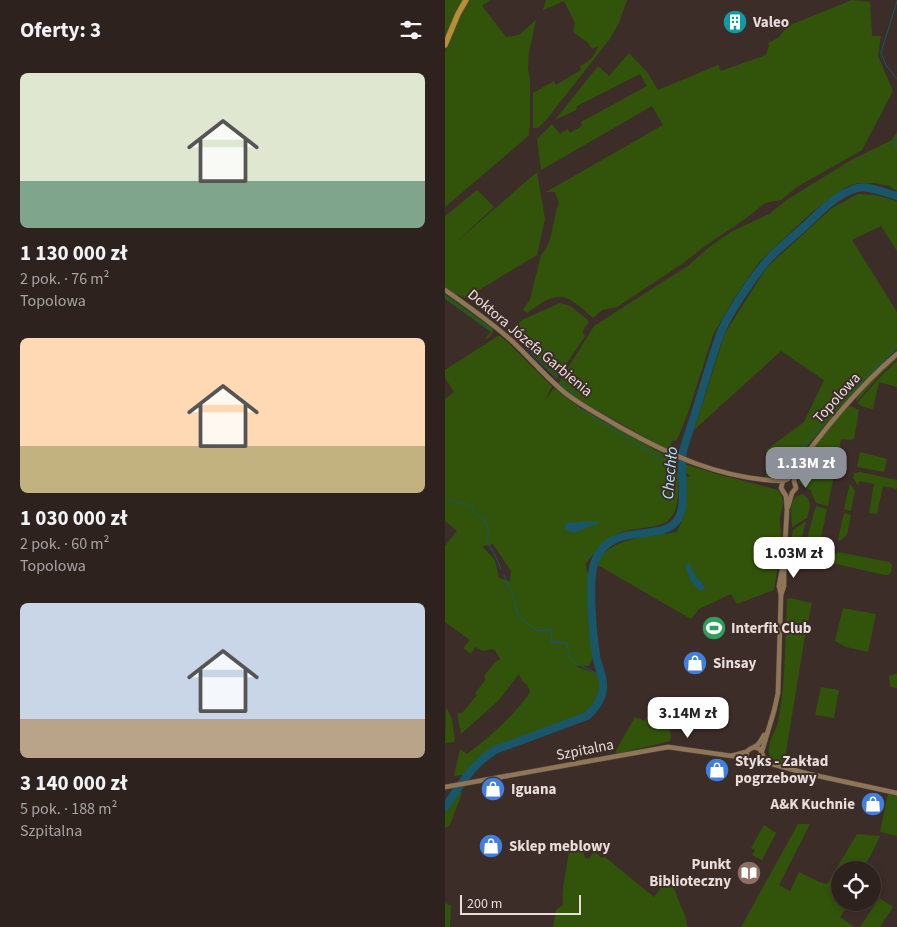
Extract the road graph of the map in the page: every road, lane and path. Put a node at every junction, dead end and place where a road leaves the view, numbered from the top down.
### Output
1 (466, 0) edge
2 (445, 45) edge
3 (445, 290) edge
4 (897, 354) edge
5 (799, 462) junction
6 (788, 478) junction
7 (765, 481) junction
8 (795, 481) junction
9 (783, 482) junction
10 (783, 490) junction
11 (792, 493) junction
12 (787, 510) junction
13 (768, 730) junction
14 (754, 747) junction
15 (746, 752) junction
16 (762, 754) junction
17 (730, 756) junction
18 (746, 758) junction
19 (760, 762) junction
20 (776, 766) junction
21 (445, 787) edge
22 (897, 793) edge

1 - 2 highway
3 - 7 main road, Doktora Józefa Garbienia
4 - 5 main road, Topolowa
5 - 6 main road, Topolowa
5 - 8 main road, Topolowa
6 - 8 main road
6 - 9 main road
7 - 9 main road, Doktora Józefa Garbienia
7 - 10 main road, Doktora Józefa Garbienia
8 - 11 main road
9 - 10 main road
10 - 11 main road
10 - 12 main road
11 - 12 main road
12 - 13 main road
13 - 14 main road
13 - 16 main road
14 - 15 main road
14 - 16 main road
15 - 17 main road, Szpitalna
15 - 18 main road
16 - 19 main road
16 - 20 main road
17 - 18 main road, Szpitalna
17 - 21 main road, Szpitalna
18 - 19 main road
19 - 20 main road
20 - 22 main road

